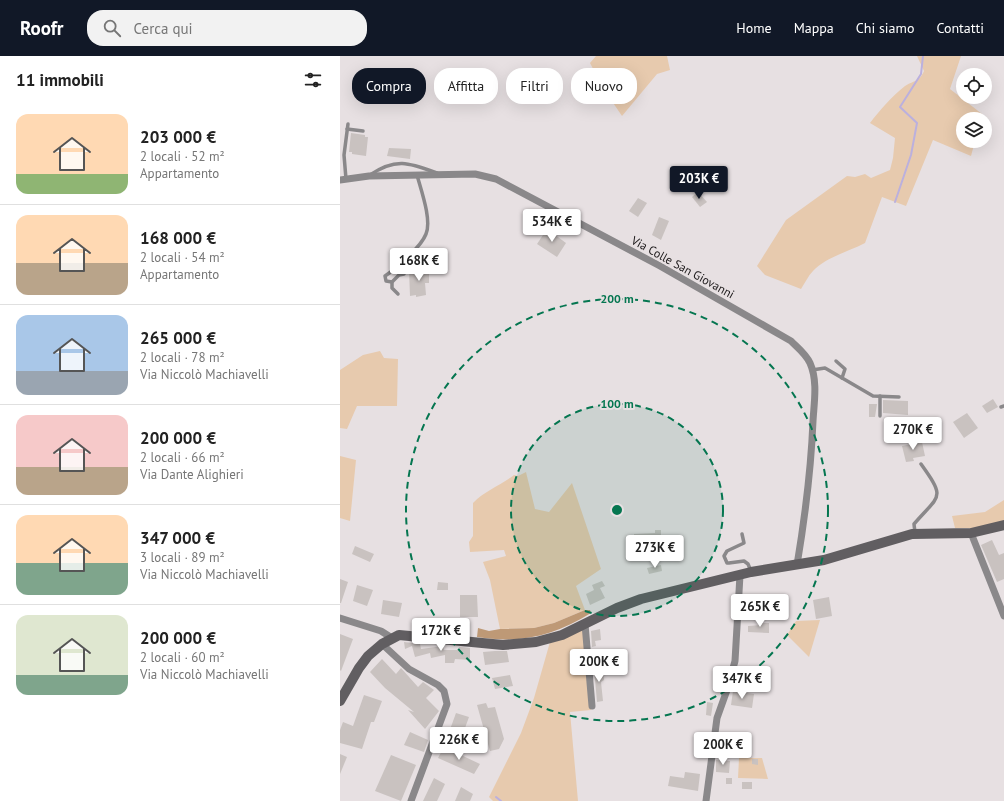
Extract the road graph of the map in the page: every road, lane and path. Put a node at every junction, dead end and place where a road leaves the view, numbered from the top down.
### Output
1 (348, 124) dead end
2 (347, 129) junction
3 (363, 131) dead end
4 (444, 175) junction
5 (369, 176) junction
6 (417, 176) junction
7 (343, 180) edge
8 (404, 274) dead end
9 (392, 282) junction
10 (398, 294) dead end
11 (836, 361) dead end
12 (812, 370) junction
13 (842, 378) junction
14 (880, 396) junction
15 (899, 397) dead end
16 (880, 416) dead end
17 (921, 464) dead end
18 (1004, 522) edge
19 (971, 533) junction
20 (742, 534) dead end
21 (915, 534) junction
22 (797, 565) junction
23 (751, 572) junction
24 (740, 575) junction
25 (1004, 614) edge
26 (340, 618) edge
27 (585, 624) junction
28 (392, 638) junction
29 (382, 644) junction
30 (340, 701) edge
31 (592, 706) dead end
32 (411, 801) edge
33 (706, 801) edge

1 - 2 lane
2 - 3 lane
2 - 7 lane
4 - 5 lane
4 - 6 street, Via Colle San Giovanni
4 - 12 street, Via Colle San Giovanni
5 - 6 street, Via Colle San Giovanni
5 - 7 street, Via Colle San Giovanni
6 - 9 lane
8 - 9 lane
9 - 10 lane
11 - 13 lane
12 - 13 lane
12 - 22 street, Via Colle San Giovanni
13 - 14 lane
14 - 15 lane
14 - 16 lane
17 - 21 lane
18 - 19 main road
19 - 21 main road
19 - 25 street
20 - 23 lane
21 - 22 main road
22 - 23 main road
23 - 24 main road
24 - 27 main road
24 - 33 street
26 - 28 street
27 - 28 main road
27 - 31 street
28 - 29 main road
29 - 30 main road
29 - 32 street

